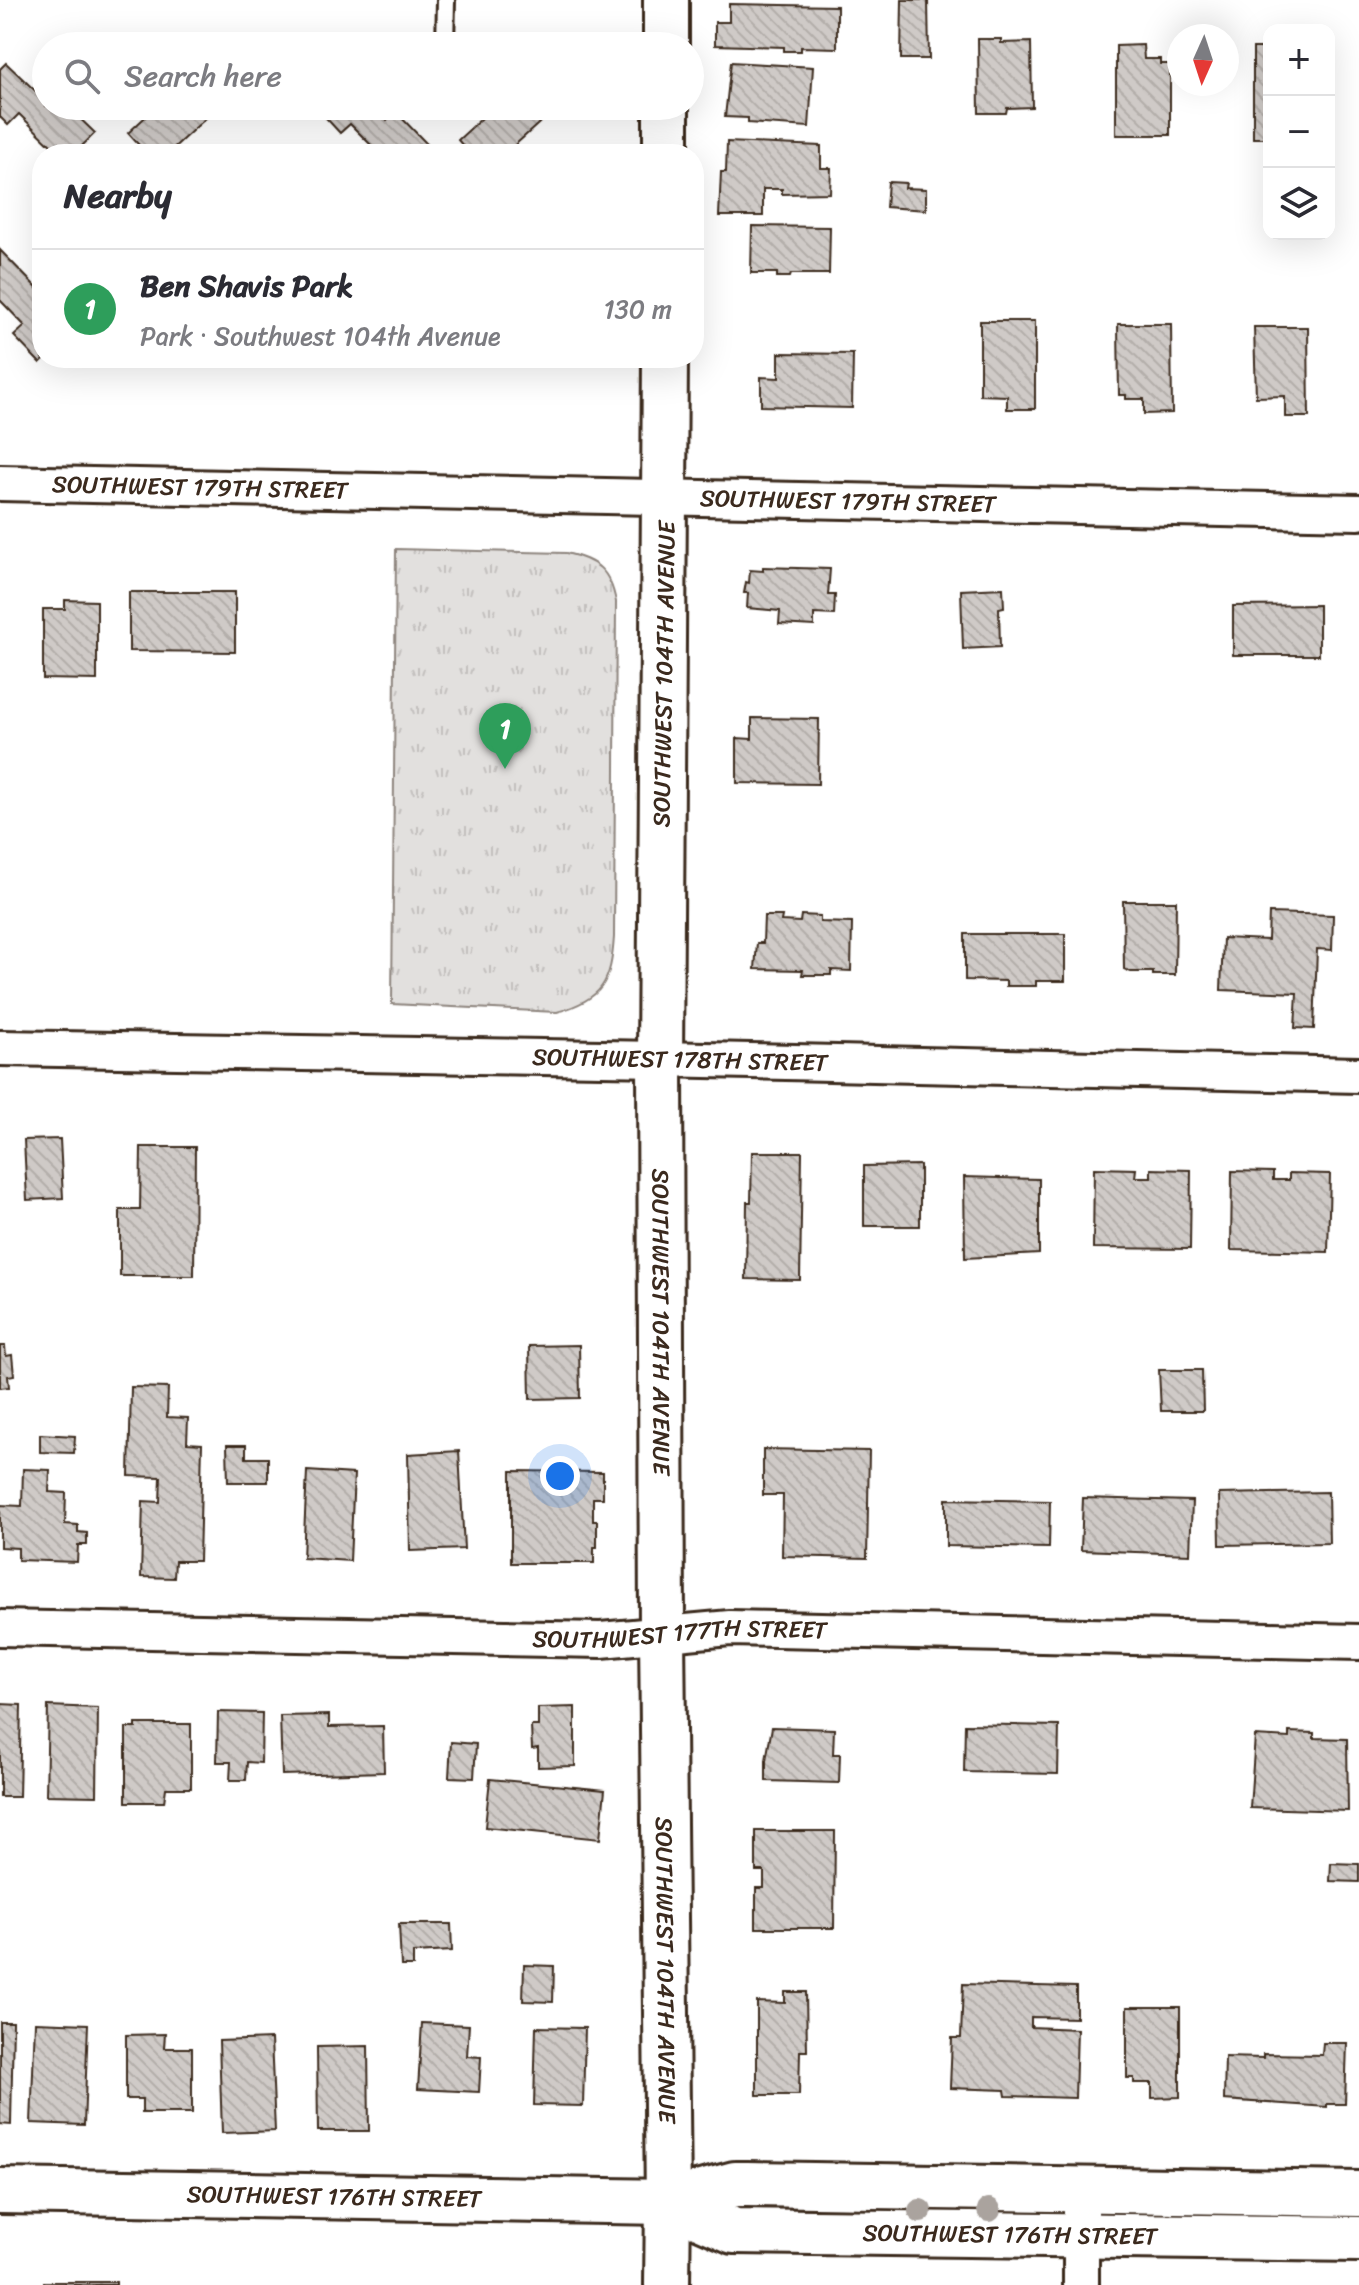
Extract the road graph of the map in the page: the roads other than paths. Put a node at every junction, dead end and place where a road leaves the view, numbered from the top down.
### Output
1 (446, 0) edge
2 (666, 0) edge
3 (445, 32) edge
4 (666, 32) edge
5 (666, 120) edge
6 (666, 144) edge
7 (665, 368) edge
8 (0, 483) edge
9 (665, 498) junction
10 (1359, 512) edge
11 (0, 1048) edge
12 (660, 1059) junction
13 (1359, 1075) edge
14 (0, 1628) edge
15 (662, 1634) junction
16 (1359, 1642) edge
17 (1081, 2190) junction
18 (0, 2191) edge
19 (1359, 2194) edge
20 (668, 2202) junction
21 (1082, 2235) junction
22 (1359, 2239) edge
23 (667, 2285) edge
24 (1081, 2285) edge

1 - 3 lane
2 - 4 street
5 - 6 street
7 - 9 street, SOUTHWEST 104TH AVENUE
8 - 9 street, SOUTHWEST 179TH STREET
9 - 10 street, SOUTHWEST 179TH STREET
9 - 12 street, SOUTHWEST 104TH AVENUE
11 - 12 street, SOUTHWEST 178TH STREET
12 - 13 street, SOUTHWEST 178TH STREET
12 - 15 street, SOUTHWEST 104TH AVENUE
14 - 15 street, SOUTHWEST 177TH STREET
15 - 16 street, SOUTHWEST 177TH STREET
15 - 20 street, SOUTHWEST 104TH AVENUE
17 - 19 street, SOUTHWEST 176TH STREET
17 - 20 street, SOUTHWEST 176TH STREET
17 - 21 street
18 - 20 street, SOUTHWEST 176TH STREET
20 - 21 street, SOUTHWEST 176TH STREET
20 - 23 street, SOUTHWEST 104TH AVENUE
21 - 22 street, SOUTHWEST 176TH STREET
21 - 24 street

